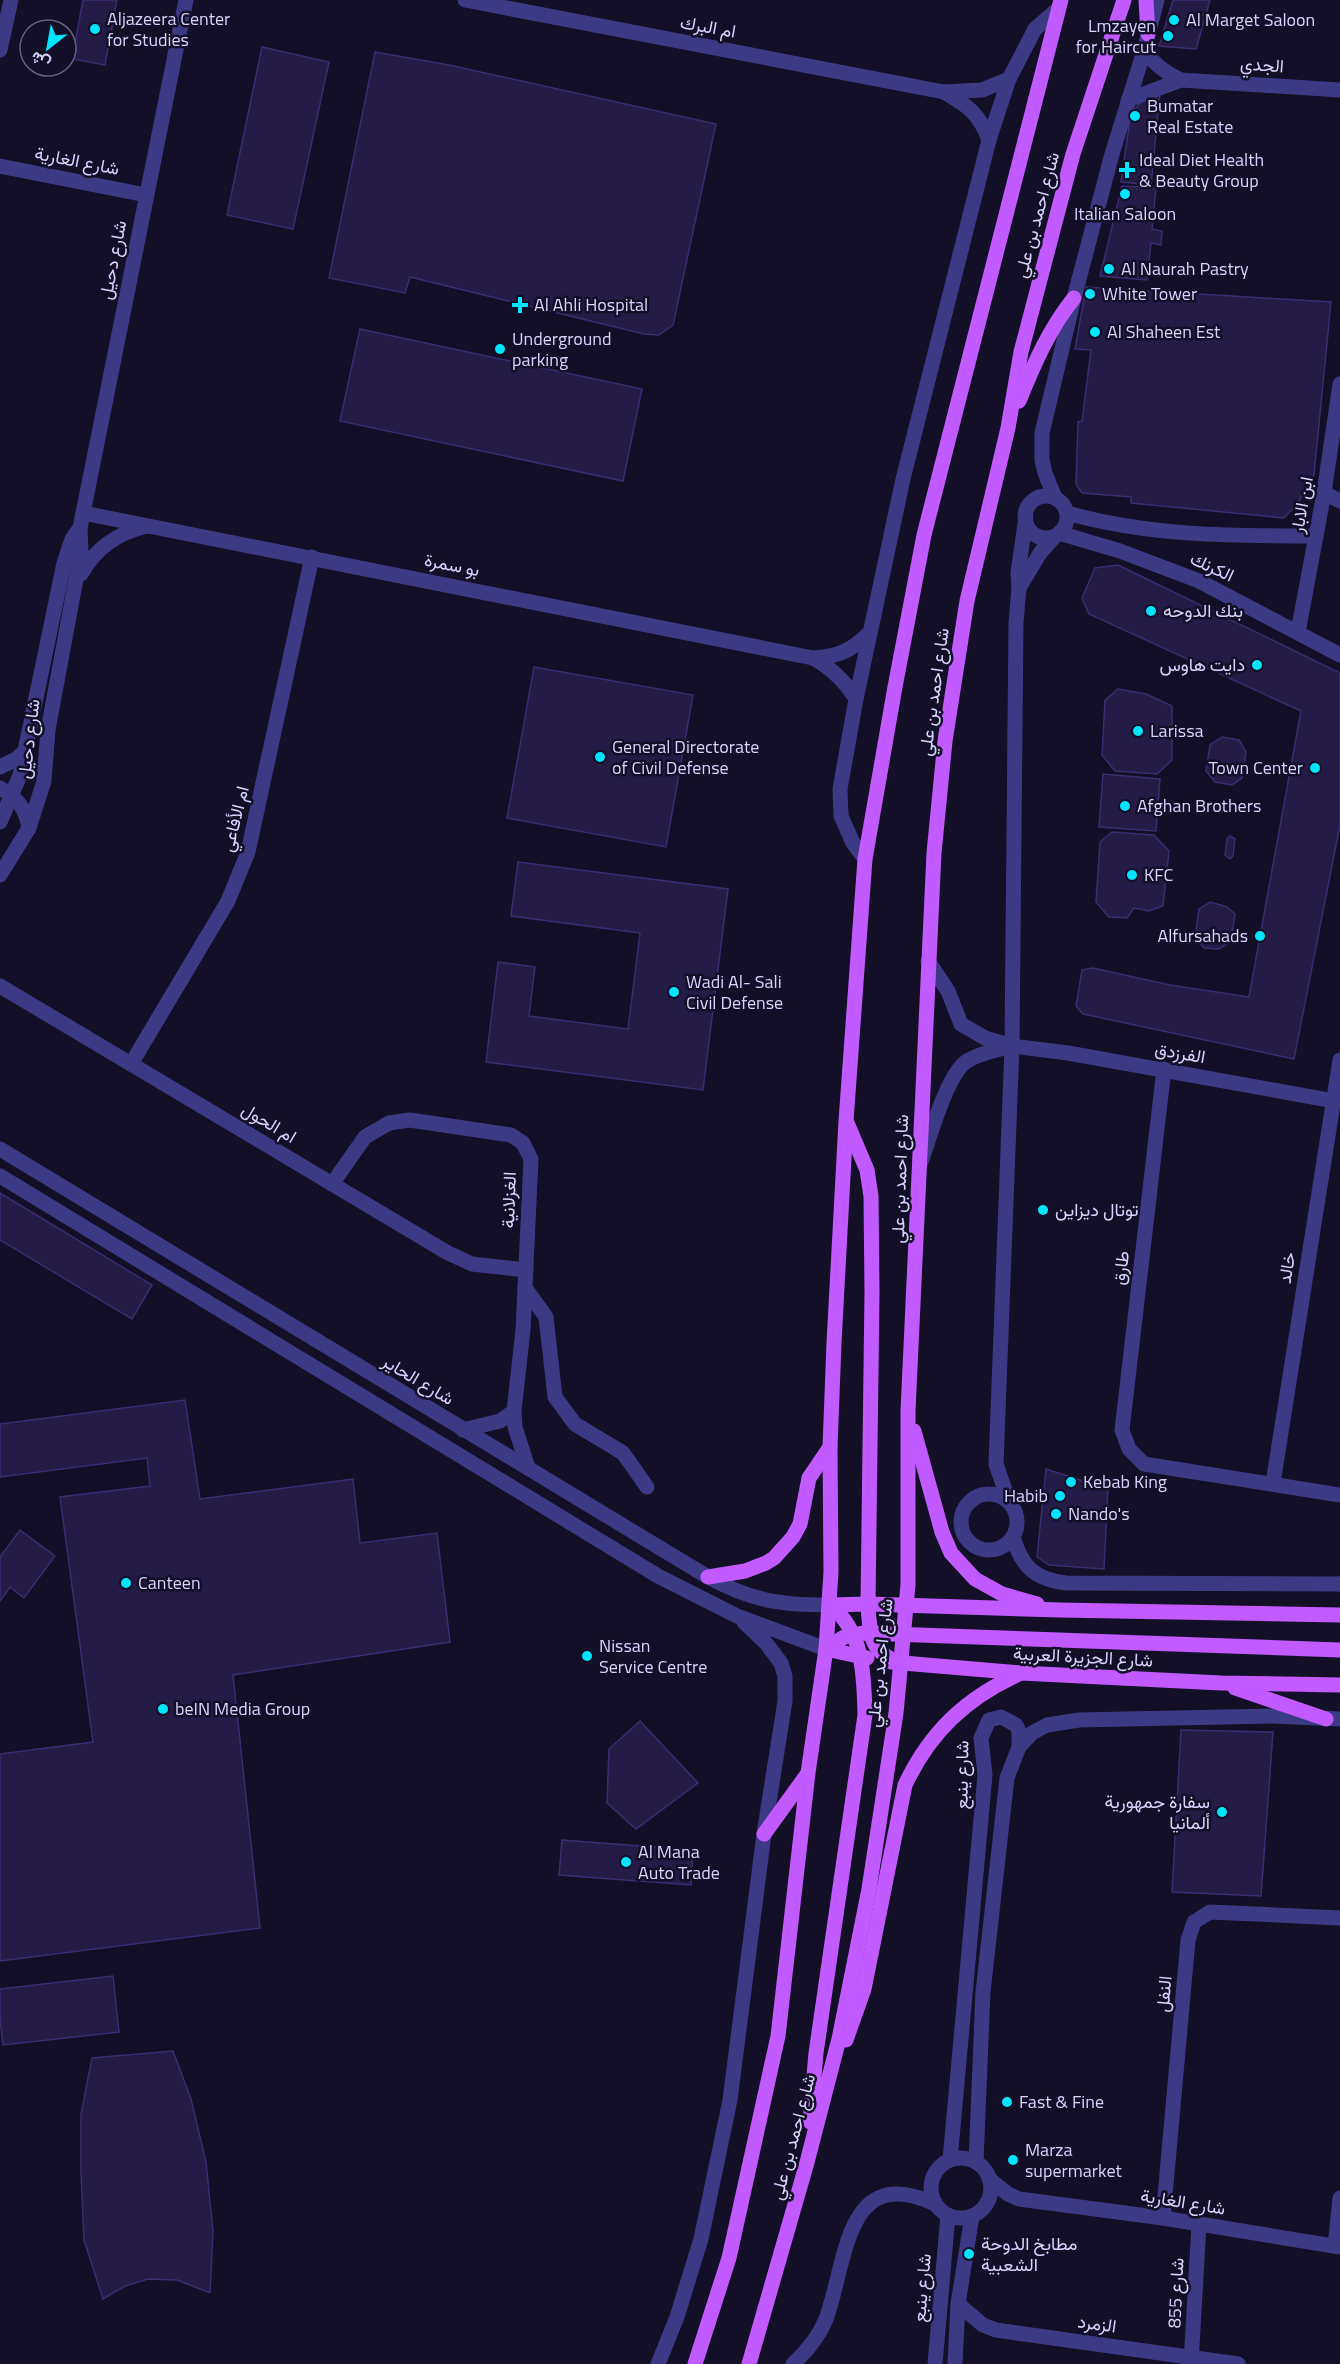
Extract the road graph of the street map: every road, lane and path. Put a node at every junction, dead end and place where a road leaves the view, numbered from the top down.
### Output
1 (11, 0) edge
2 (186, 0) edge
3 (465, 0) edge
4 (1124, 0) edge
5 (1146, 0) edge
6 (1157, 0) edge
7 (1060, 5) edge
8 (1148, 34) junction
9 (0, 50) edge
10 (1144, 51) junction
11 (1009, 79) junction
12 (1181, 80) junction
13 (1340, 90) edge
14 (944, 92) junction
15 (1128, 100) junction
16 (989, 140) junction
17 (0, 166) edge
18 (146, 195) junction
19 (1074, 298) junction
20 (1340, 384) edge
21 (1338, 405) edge
22 (1008, 428) junction
23 (1324, 493) junction
24 (1055, 498) junction
25 (1340, 501) edge
26 (1067, 513) junction
27 (1026, 517) junction
28 (81, 520) junction
29 (149, 526) junction
30 (1057, 534) junction
31 (1316, 536) junction
32 (312, 557) junction
33 (76, 581) junction
34 (1019, 588) junction
35 (870, 632) junction
36 (1298, 632) junction
37 (1340, 655) edge
38 (813, 658) junction
39 (856, 699) junction
40 (25, 751) junction
41 (0, 767) edge
42 (40, 796) junction
43 (4, 804) edge
44 (24, 810) junction
45 (29, 828) junction
46 (865, 859) junction
47 (0, 875) edge
48 (928, 961) junction
49 (0, 986) edge
50 (1012, 1046) junction
51 (1340, 1059) edge
52 (131, 1064) junction
53 (1164, 1069) junction
54 (1337, 1102) edge
55 (846, 1121) junction
56 (0, 1149) edge
57 (921, 1162) junction
58 (0, 1176) edge
59 (332, 1184) junction
60 (526, 1270) junction
61 (525, 1288) junction
62 (514, 1411) junction
63 (908, 1411) junction
64 (463, 1430) junction
65 (830, 1447) junction
66 (996, 1464) junction
67 (528, 1468) junction
68 (1273, 1483) junction
69 (647, 1488) dead end
70 (982, 1495) junction
71 (1340, 1495) edge
72 (1009, 1502) junction
73 (1012, 1537) junction
74 (708, 1577) junction
75 (1340, 1584) edge
76 (867, 1604) junction
77 (830, 1605) junction
78 (906, 1605) junction
79 (1060, 1610) junction
80 (1340, 1615) edge
81 (737, 1616) junction
82 (870, 1633) junction
83 (854, 1634) junction
84 (904, 1634) junction
85 (826, 1649) junction
86 (1340, 1650) edge
87 (860, 1656) junction
88 (901, 1664) junction
89 (1021, 1673) junction
90 (1221, 1683) junction
91 (1340, 1685) edge
92 (1333, 1719) edge
93 (1019, 1747) junction
94 (808, 1773) junction
95 (764, 1834) junction
96 (1340, 1918) edge
97 (829, 2076) junction
98 (950, 2160) junction
99 (976, 2162) junction
100 (806, 2166) junction
101 (989, 2179) junction
102 (1340, 2198) edge
103 (1019, 2199) junction
104 (935, 2204) junction
105 (976, 2213) junction
106 (948, 2215) junction
107 (1163, 2218) junction
108 (1199, 2224) junction
109 (1337, 2247) edge
110 (958, 2304) junction
111 (1191, 2360) edge
112 (658, 2364) edge
113 (695, 2364) edge
114 (749, 2364) edge
115 (793, 2364) edge
116 (935, 2364) edge
117 (955, 2364) edge
118 (1238, 2364) edge

1 - 9 street
2 - 18 street, شارع دحيل
3 - 14 street, ام البرك
4 - 22 main road, شارع احمد بن علي
5 - 8 main road
6 - 8 street
7 - 11 street, شارع احمد بن علي
7 - 46 main road, شارع احمد بن علي
8 - 10 street
10 - 12 street
10 - 15 street
11 - 14 street, ام البرك
11 - 16 street, شارع احمد بن علي
12 - 13 street, الجدي
12 - 15 street, الجدي
14 - 16 street, ام البرك
15 - 19 street
16 - 35 street, شارع احمد بن علي
17 - 18 street, شارع الغارية
18 - 28 street, شارع دحيل
19 - 22 main road
19 - 24 street
20 - 21 street, ابن الابار
21 - 23 street, ابن الابار
22 - 48 main road, شارع احمد بن علي
23 - 25 street
23 - 31 street, ابن الابار
24 - 26 street
24 - 27 street
26 - 30 street
26 - 31 street, الكرنك
27 - 30 street
27 - 34 street
28 - 29 street, بو سمرة
28 - 33 street, شارع دحيل
28 - 40 street, شارع دحيل
29 - 32 street, بو سمرة
29 - 33 street
30 - 34 street
30 - 36 street, الكرنك
31 - 36 street, ابن الابار
32 - 38 street, بو سمرة
32 - 52 street, ام الأفاعي
33 - 42 street, شارع دحيل
34 - 50 street
35 - 38 street, بو سمرة
35 - 39 street, شارع احمد بن علي
36 - 37 street, الكرنك
38 - 39 street, بو سمرة
39 - 46 street, شارع احمد بن علي
40 - 41 street
40 - 43 street, شارع دحيل
42 - 44 street
42 - 45 street, شارع دحيل
43 - 44 street
44 - 45 street
45 - 47 street, شارع دحيل
46 - 55 main road, شارع احمد بن علي
48 - 50 street, الفرزدق
48 - 57 main road, شارع احمد بن علي
49 - 52 street, ام الحول
50 - 53 street, الفرزدق
50 - 57 street, الفرزدق
50 - 66 street
51 - 54 street, خالد
52 - 59 street, ام الحول
53 - 54 street, الفرزدق
53 - 68 street, طارق
54 - 68 street, خالد
55 - 65 main road, شارع احمد بن علي
55 - 76 main road
56 - 64 street, شارع الحاير
57 - 63 main road, شارع احمد بن علي
58 - 81 street
59 - 60 street, ام الحول
59 - 60 street, الغزلانية
60 - 61 street, الغزلانية
61 - 62 street, الغزلانية
61 - 69 street
62 - 64 street
62 - 67 street, الغزلانية
63 - 78 main road, شارع احمد بن علي
63 - 79 main road
64 - 67 street, شارع الحاير
65 - 74 main road
65 - 77 main road, شارع احمد بن علي
66 - 70 street
66 - 72 street
67 - 74 street, شارع الحاير
68 - 71 street
70 - 72 street
70 - 73 street
72 - 73 street
73 - 75 street
74 - 77 street, شارع الحاير
76 - 77 main road
76 - 78 main road
76 - 82 main road
77 - 83 main road
77 - 85 main road, شارع احمد بن علي
78 - 79 main road
78 - 84 main road, شارع احمد بن علي
79 - 80 main road
81 - 85 street
81 - 95 street
82 - 83 main road
82 - 84 main road
82 - 88 main road
83 - 85 main road
83 - 87 main road
84 - 86 main road
84 - 88 main road, شارع احمد بن علي
85 - 87 main road, شارع الجزيرة العربية
85 - 94 main road, شارع احمد بن علي
87 - 88 main road, شارع الجزيرة العربية
87 - 100 main road
88 - 89 main road, شارع الجزيرة العربية
88 - 97 main road, شارع احمد بن علي
89 - 90 main road, شارع الجزيرة العربية
89 - 97 main road
90 - 91 main road, شارع الجزيرة العربية
90 - 92 main road
92 - 93 street
93 - 98 street, شارع ينبع
93 - 99 street
94 - 95 main road
94 - 113 main road, شارع احمد بن علي
95 - 112 street
96 - 107 street, النفل
97 - 100 main road, شارع احمد بن علي
98 - 99 street
98 - 104 street
99 - 101 street
100 - 114 main road, شارع احمد بن علي
101 - 103 street, شارع الغارية
101 - 105 street
102 - 109 street
103 - 105 street, شارع الغارية
103 - 107 street, شارع الغارية
104 - 106 street
104 - 115 street
105 - 106 street
105 - 110 street, شارع ينبع
106 - 116 street, شارع ينبع
107 - 108 street, شارع الغارية
108 - 109 street, شارع الغارية
108 - 111 street, شارع 855
110 - 111 street, الزمرد
110 - 117 street, شارع ينبع
111 - 118 street, الزمرد

